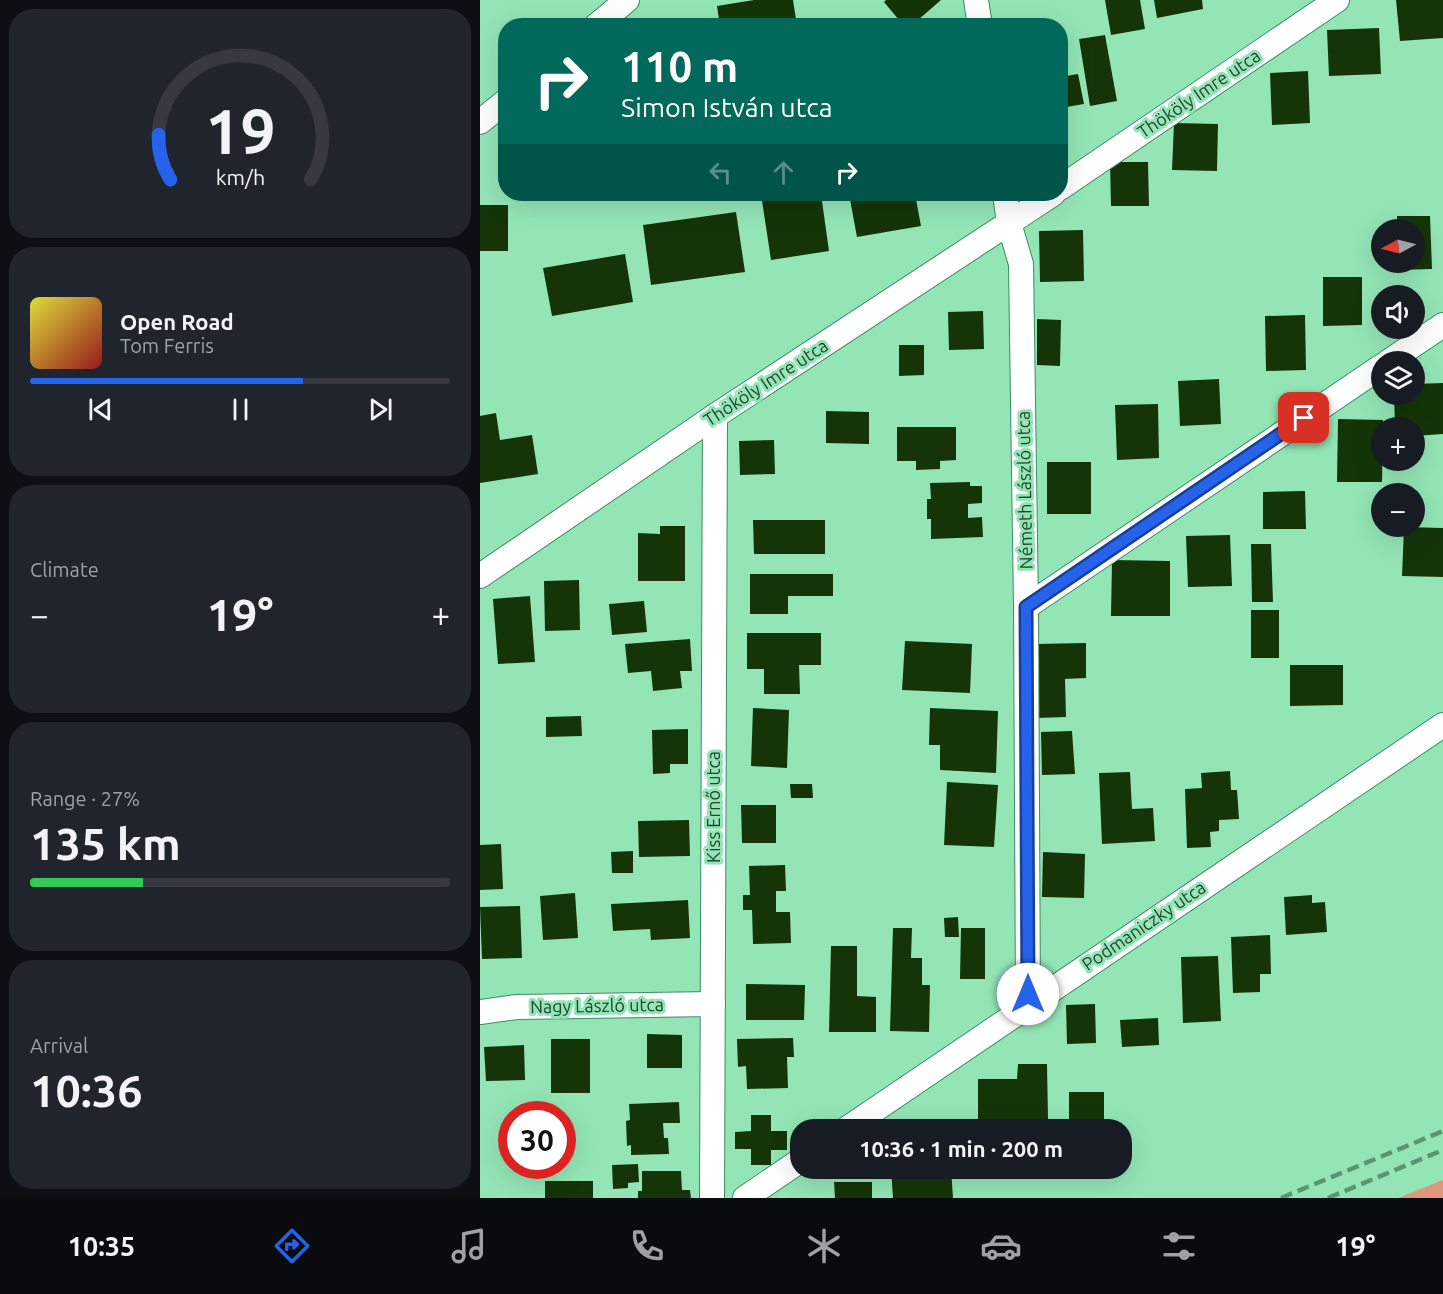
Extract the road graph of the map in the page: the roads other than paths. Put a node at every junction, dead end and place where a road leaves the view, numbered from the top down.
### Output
1 (627, 0) edge
2 (976, 0) edge
3 (1337, 0) edge
4 (606, 18) edge
5 (979, 18) edge
6 (498, 107) edge
7 (480, 122) edge
8 (1068, 183) edge
9 (1006, 201) edge
10 (1043, 201) edge
11 (1009, 224) junction
12 (1443, 325) edge
13 (1405, 351) edge
14 (1371, 373) edge
15 (715, 416) junction
16 (480, 576) edge
17 (1026, 607) junction
18 (1443, 725) edge
19 (713, 1004) junction
20 (1028, 1004) junction
21 (480, 1012) edge
22 (861, 1119) edge
23 (790, 1167) edge
24 (712, 1198) edge
25 (745, 1198) edge

1 - 4 street
2 - 5 street
3 - 8 street, Thököly Imre utca
6 - 7 street
9 - 11 street, Németh László utca
10 - 11 street, Thököly Imre utca
11 - 15 street, Thököly Imre utca
11 - 17 street, Németh László utca
12 - 13 street
14 - 17 street
15 - 16 street, Thököly Imre utca
15 - 19 street, Kiss Ernő utca
17 - 20 street, Németh László utca
18 - 20 street, Podmaniczky utca
19 - 21 street, Nagy László utca
19 - 24 street, Kiss Ernő utca
20 - 22 street, Podmaniczky utca
23 - 25 street

